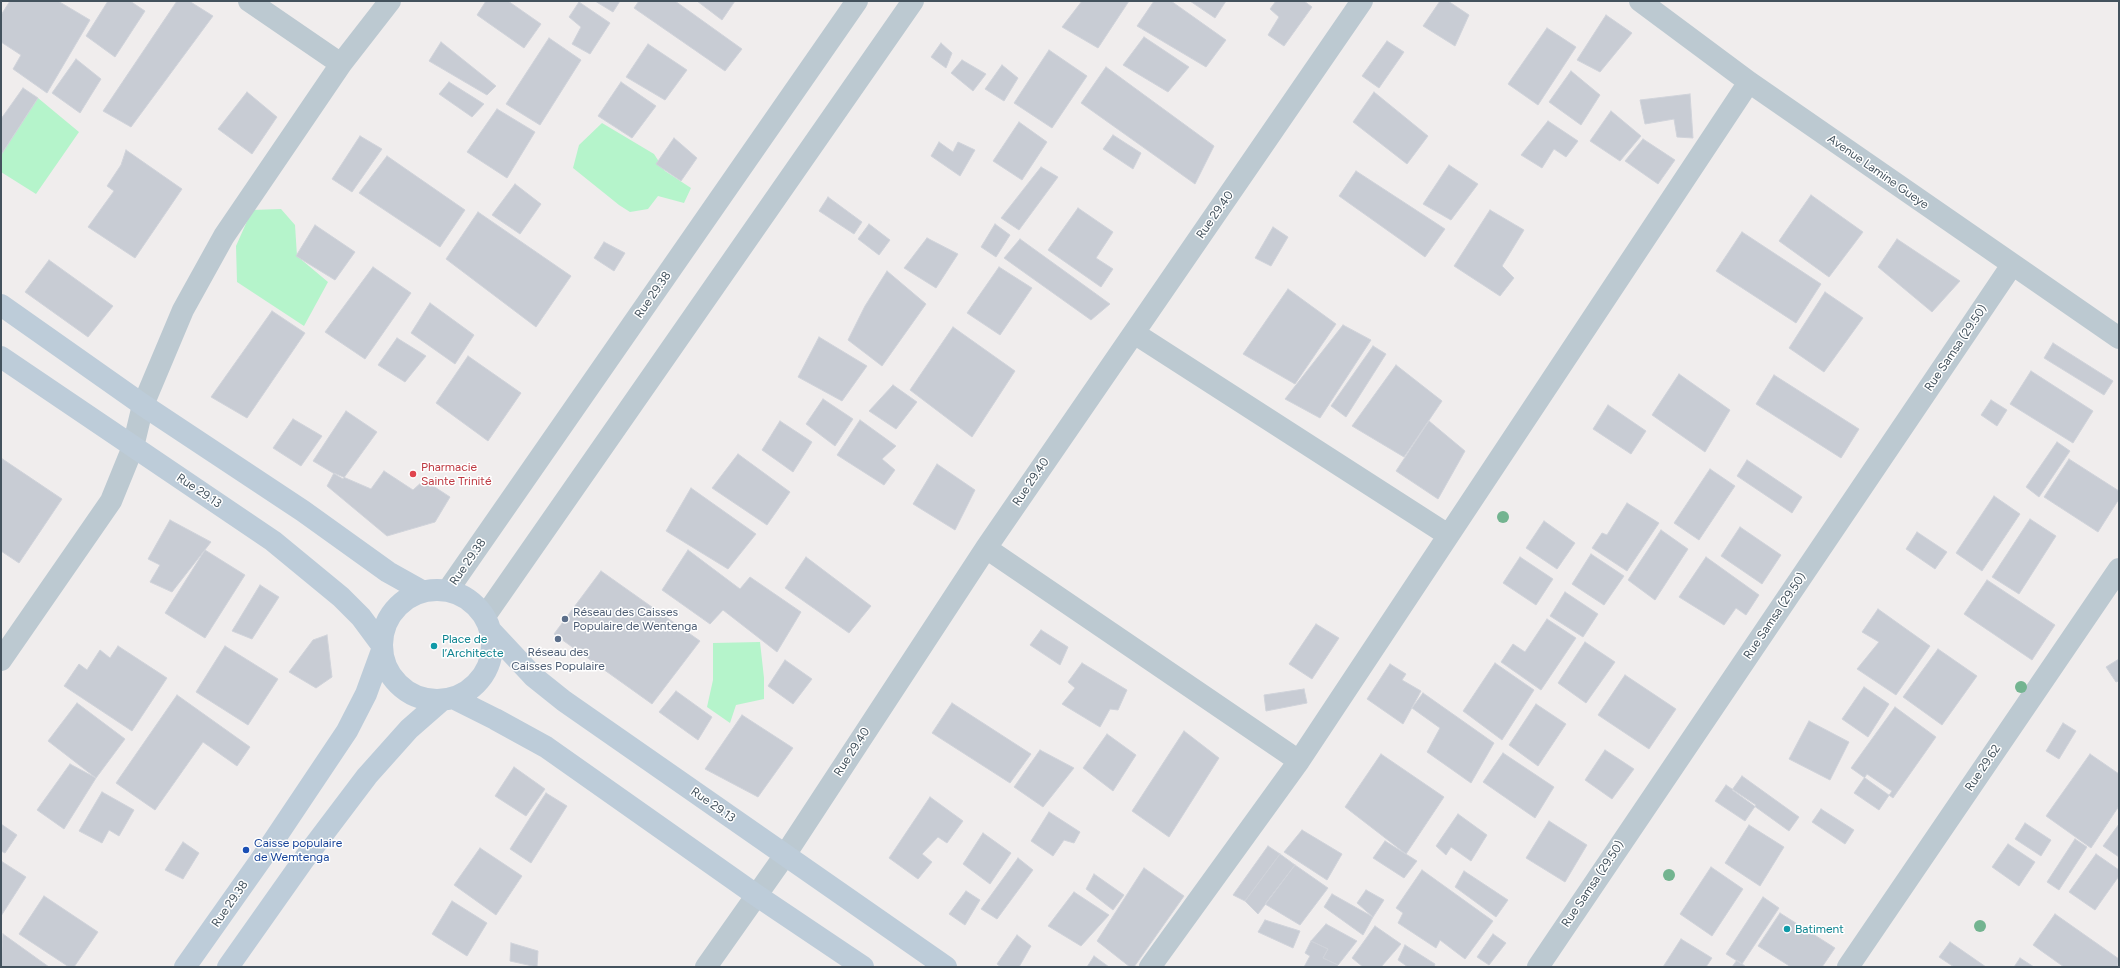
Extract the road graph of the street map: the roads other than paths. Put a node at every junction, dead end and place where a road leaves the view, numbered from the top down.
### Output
1 (249, 1) edge
2 (390, 1) edge
3 (857, 1) edge
4 (913, 1) edge
5 (1362, 1) edge
6 (1640, 1) edge
7 (340, 64) junction
8 (1749, 82) junction
9 (2012, 265) junction
10 (1, 305) edge
11 (1134, 333) junction
12 (2119, 338) edge
13 (1, 357) edge
14 (143, 404) junction
15 (133, 447) junction
16 (1448, 535) junction
17 (986, 548) junction
18 (2119, 569) edge
19 (448, 590) junction
20 (422, 591) junction
21 (488, 624) junction
22 (381, 649) junction
23 (1, 660) edge
24 (447, 700) junction
25 (1299, 761) junction
26 (785, 854) junction
27 (756, 895) junction
28 (185, 967) edge
29 (228, 967) edge
30 (706, 967) edge
31 (863, 967) edge
32 (946, 967) edge
33 (1150, 967) edge
34 (1538, 967) edge
35 (1848, 967) edge

1 - 7 street
2 - 7 street
3 - 19 street, Rue 29.38
4 - 21 street
5 - 11 street, Rue 29.40
6 - 8 street, Avenue Lamine Gueye
7 - 14 street
8 - 9 street, Avenue Lamine Gueye
8 - 16 street
9 - 12 street, Avenue Lamine Gueye
9 - 34 street, Rue Samsa (29.50)
10 - 14 main road
11 - 16 street
11 - 17 street, Rue 29.40
13 - 15 main road, Rue 29.13
14 - 15 street
14 - 20 main road
15 - 22 main road, Rue 29.13
15 - 23 street
16 - 25 street
17 - 25 street
17 - 26 street, Rue 29.40
18 - 35 street, Rue 29.62
19 - 20 main road
19 - 21 main road
20 - 22 main road
21 - 24 main road
21 - 26 main road, Rue 29.13
22 - 24 main road
22 - 28 main road, Rue 29.38
24 - 27 main road
24 - 29 main road
25 - 33 street
26 - 27 street, Rue 29.40
26 - 32 main road, Rue 29.13
27 - 30 street, Rue 29.40
27 - 31 main road

